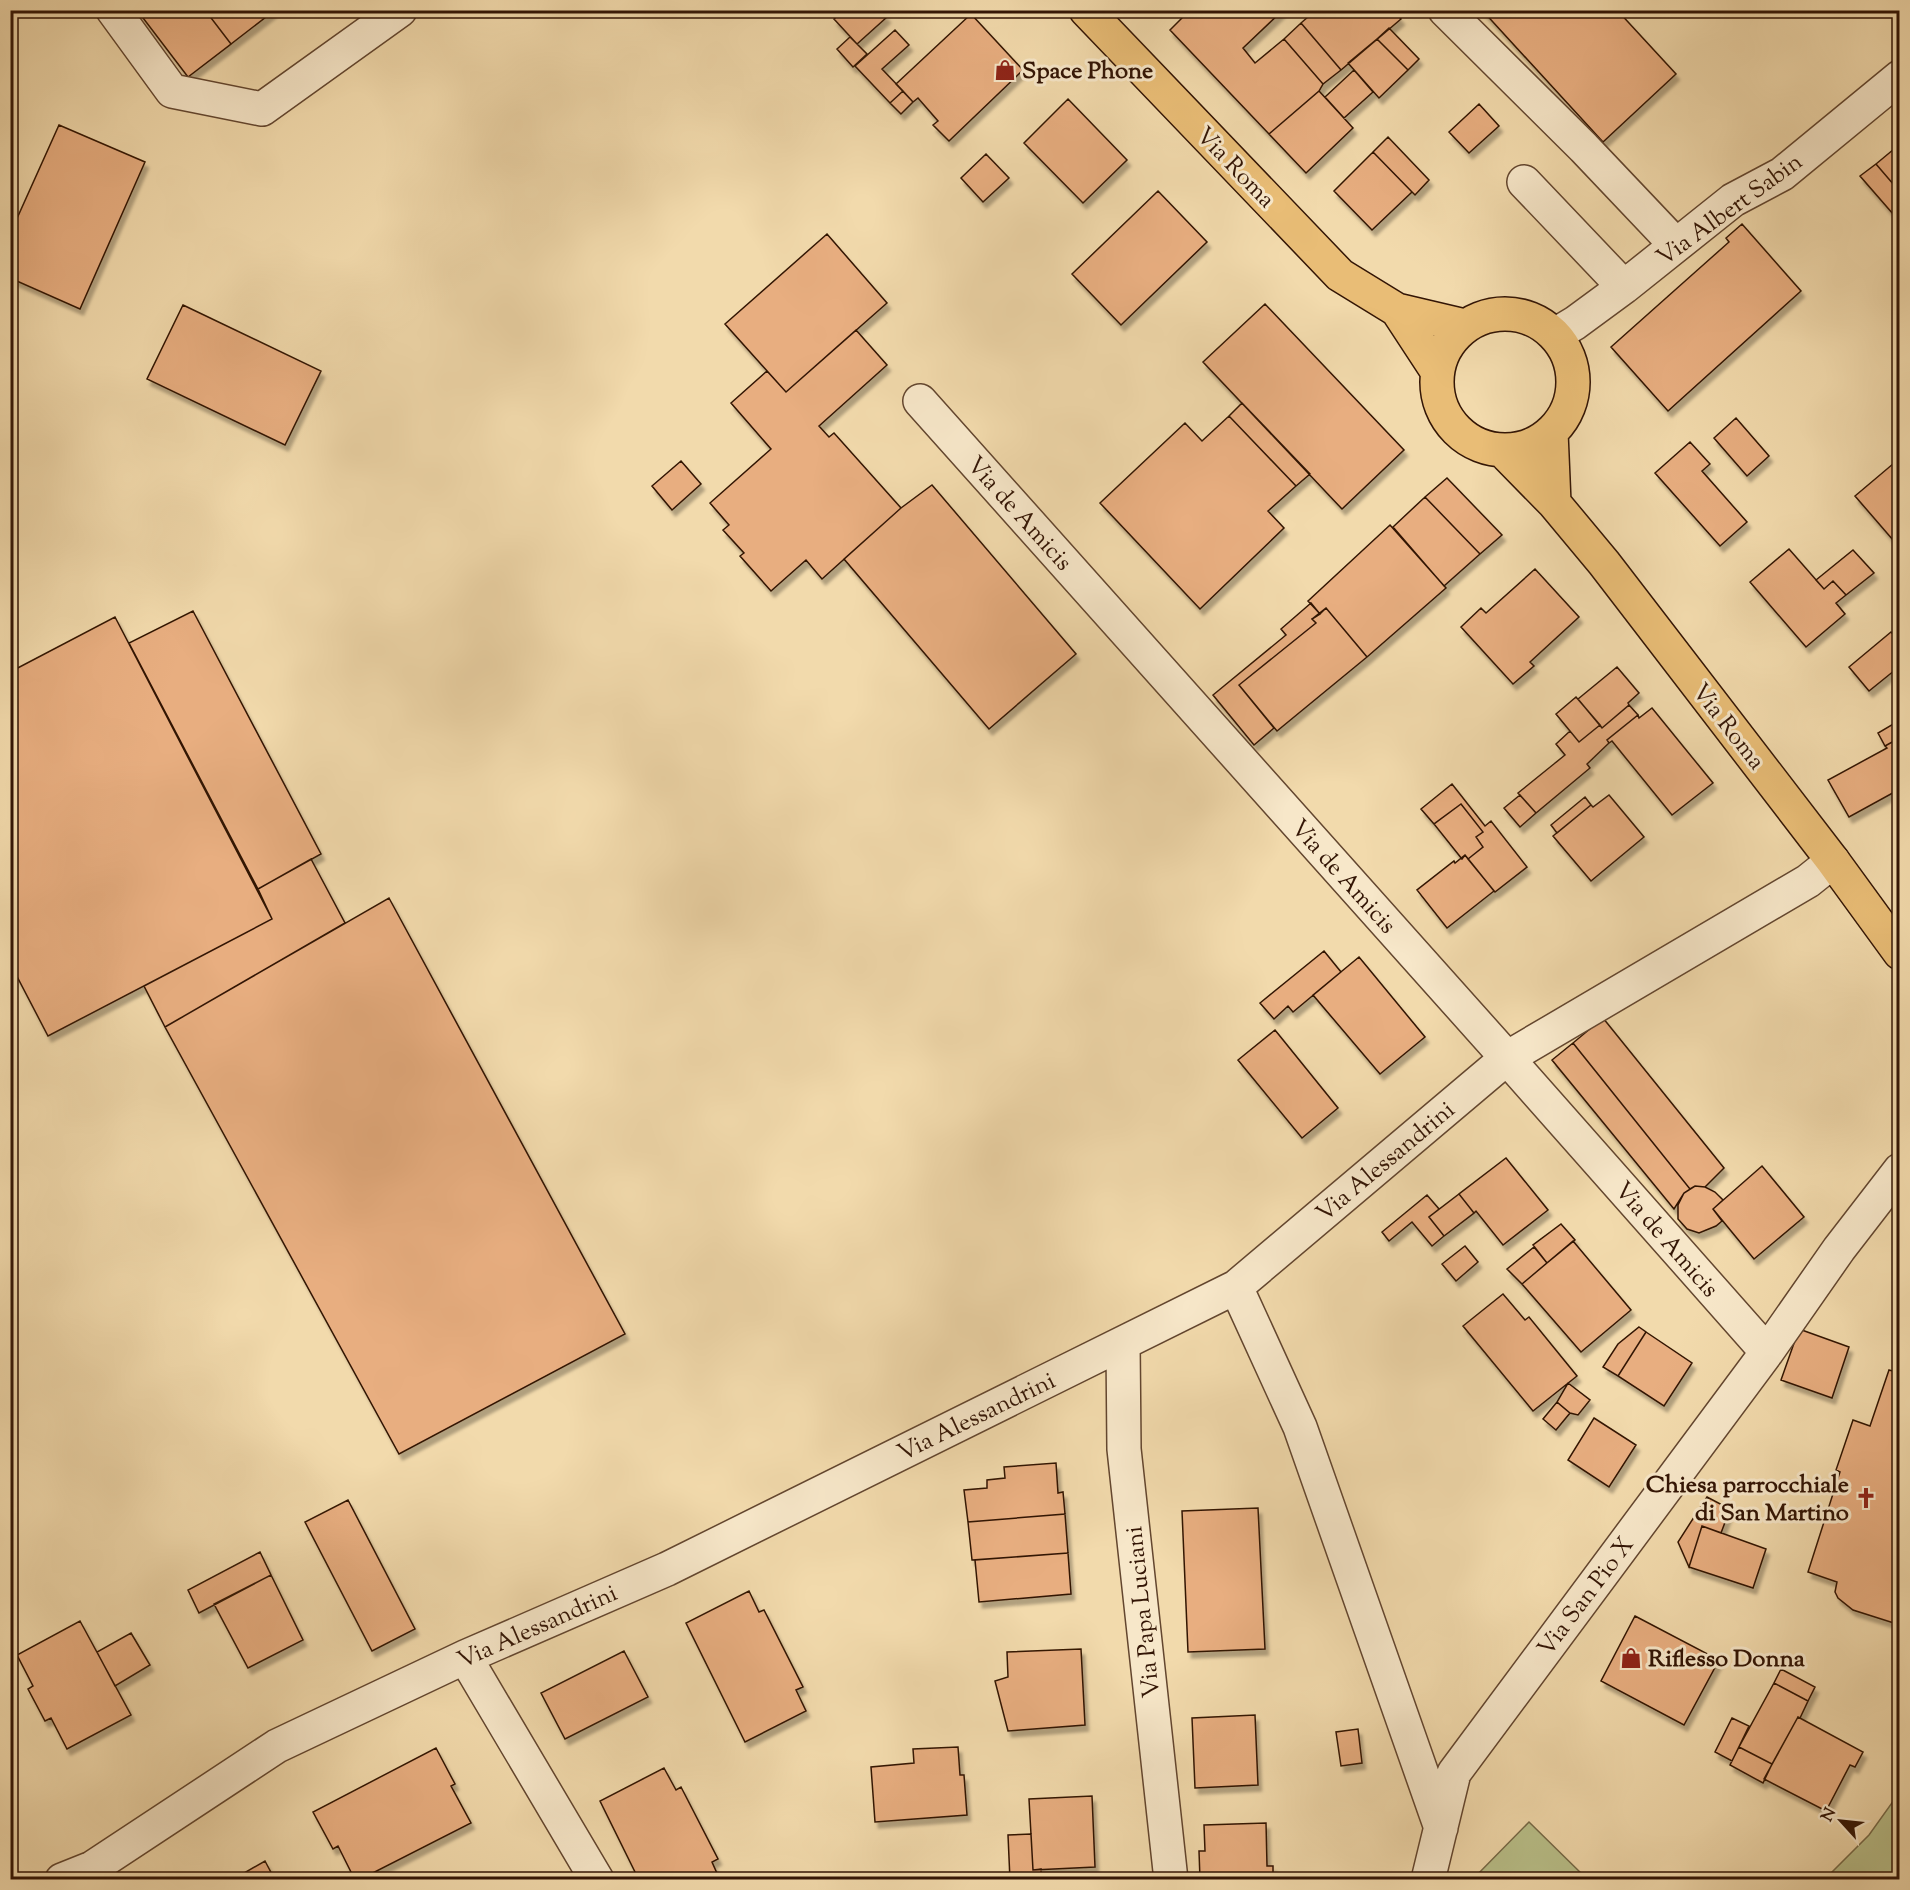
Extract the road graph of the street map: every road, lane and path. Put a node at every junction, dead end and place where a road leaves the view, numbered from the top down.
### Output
1 (113, 10) edge
2 (400, 10) edge
3 (1086, 10) edge
4 (1445, 10) edge
5 (1899, 77) edge
6 (1524, 182) dead end
7 (1676, 245) junction
8 (1624, 287) junction
9 (1397, 310) junction
10 (1465, 326) junction
11 (1555, 334) junction
12 (1437, 370) junction
13 (920, 401) dead end
14 (1551, 432) junction
15 (1503, 450) junction
16 (1554, 503) junction
17 (1833, 861) junction
18 (1899, 953) edge
19 (1507, 1058) junction
20 (1899, 1170) edge
21 (1236, 1287) junction
22 (1123, 1344) junction
23 (1767, 1352) junction
24 (465, 1657) junction
25 (1441, 1828) junction
26 (84, 1876) edge
27 (597, 1880) edge
28 (1171, 1880) edge
29 (1428, 1880) edge

1 - 2 street
3 - 9 main road, Via Roma
4 - 7 street
5 - 7 street, Via Albert Sabin
6 - 8 street
7 - 8 street, Via Albert Sabin
8 - 11 street, Via Albert Sabin
9 - 10 main road, Via Roma
9 - 12 main road, Via Roma
10 - 11 main road, Via Roma
10 - 12 main road, Via Roma
11 - 14 main road, Via Roma
12 - 15 main road, Via Roma
13 - 19 street, Via de Amicis
14 - 15 main road, Via Roma
14 - 16 main road
15 - 16 main road, Via Roma
16 - 17 main road, Via Roma
17 - 18 main road, Via Roma
17 - 19 street, Via Alessandrini
19 - 21 street, Via Alessandrini
19 - 23 street, Via de Amicis
20 - 23 street, Via San Pio X
21 - 22 street, Via Alessandrini
21 - 25 street
22 - 24 street, Via Alessandrini
22 - 28 street, Via Papa Luciani
23 - 25 street, Via San Pio X
24 - 26 street, Via Alessandrini
24 - 27 street
25 - 29 street, Via San Pio X

